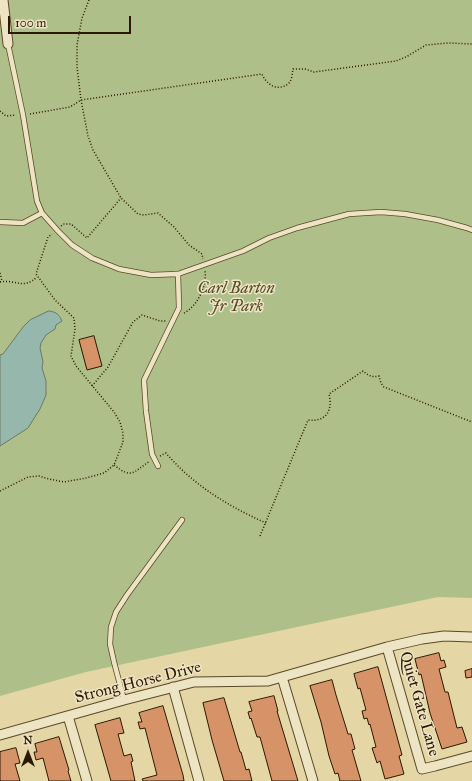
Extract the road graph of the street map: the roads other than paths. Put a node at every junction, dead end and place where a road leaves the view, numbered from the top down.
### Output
1 (3, 0) edge
2 (0, 27) edge
3 (8, 44) junction
4 (42, 212) junction
5 (0, 222) edge
6 (472, 230) edge
7 (178, 274) junction
8 (158, 466) dead end
9 (182, 520) dead end
10 (472, 637) edge
11 (387, 647) junction
12 (282, 677) junction
13 (172, 687) junction
14 (124, 700) junction
15 (68, 716) junction
16 (0, 735) edge
17 (472, 756) edge
18 (87, 781) edge
19 (199, 781) edge
20 (313, 781) edge

1 - 3 street
2 - 3 street
3 - 4 lane
4 - 5 lane
4 - 7 lane
6 - 7 lane
7 - 8 lane
9 - 14 lane
10 - 11 street, Strong Horse Drive
11 - 12 street, Strong Horse Drive
11 - 17 street, Quiet Gate Lane
12 - 13 street, Strong Horse Drive
12 - 20 street
13 - 14 street, Strong Horse Drive
13 - 19 street
14 - 15 street, Strong Horse Drive
15 - 16 street, Strong Horse Drive
15 - 18 street

